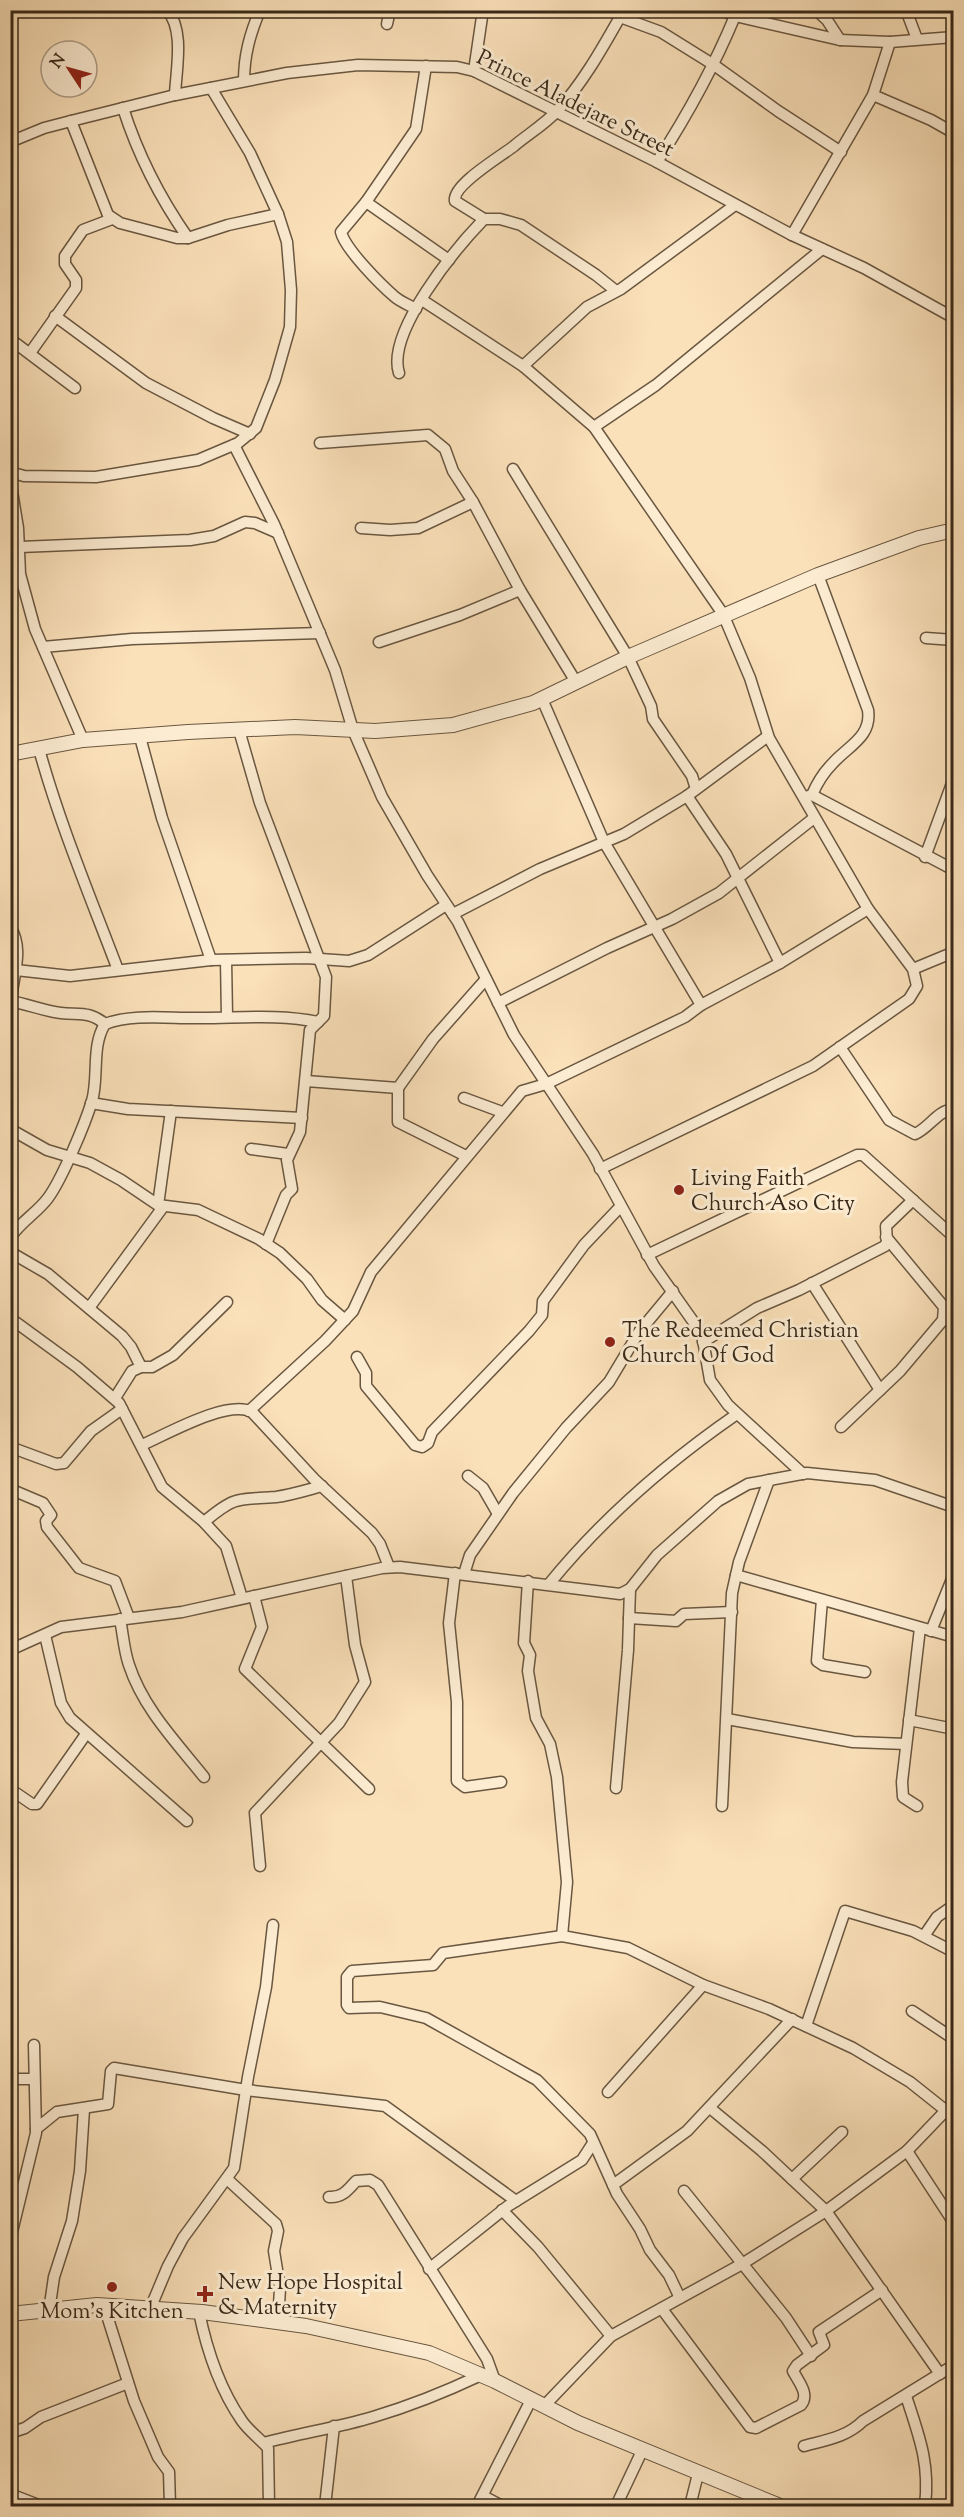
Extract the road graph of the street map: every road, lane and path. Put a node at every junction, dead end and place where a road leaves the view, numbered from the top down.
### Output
1 (168, 10) edge
2 (260, 10) edge
3 (390, 10) edge
4 (483, 10) edge
5 (721, 10) edge
6 (816, 10) edge
7 (906, 10) edge
8 (622, 14) edge
9 (735, 16) junction
10 (387, 24) dead end
11 (954, 37) edge
12 (917, 39) junction
13 (840, 40) junction
14 (890, 42) junction
15 (714, 65) junction
16 (426, 66) junction
17 (474, 71) junction
18 (244, 81) junction
19 (211, 88) junction
20 (175, 95) junction
21 (873, 95) junction
22 (123, 108) junction
23 (556, 112) junction
24 (71, 121) junction
25 (954, 133) edge
26 (10, 142) edge
27 (841, 152) junction
28 (657, 162) junction
29 (366, 202) junction
30 (735, 205) junction
31 (278, 214) junction
32 (112, 219) junction
33 (484, 219) junction
34 (792, 235) junction
35 (188, 238) junction
36 (822, 249) junction
37 (449, 260) junction
38 (616, 291) junction
39 (419, 304) junction
40 (55, 316) junction
41 (954, 318) edge
42 (10, 339) edge
43 (30, 353) junction
44 (523, 366) junction
45 (399, 373) dead end
46 (75, 388) dead end
47 (594, 427) junction
48 (250, 434) junction
49 (320, 442) dead end
50 (234, 445) junction
51 (513, 469) dead end
52 (10, 472) edge
53 (10, 479) edge
54 (473, 502) junction
55 (361, 528) dead end
56 (954, 530) edge
57 (278, 533) junction
58 (20, 547) junction
59 (818, 575) junction
60 (520, 590) junction
61 (723, 614) junction
62 (320, 633) junction
63 (926, 638) dead end
64 (954, 640) edge
65 (379, 642) dead end
66 (43, 647) junction
67 (628, 657) junction
68 (576, 682) junction
69 (542, 699) junction
70 (238, 730) junction
71 (353, 730) junction
72 (768, 736) junction
73 (140, 737) junction
74 (82, 740) junction
75 (39, 749) junction
76 (10, 754) edge
77 (954, 778) edge
78 (691, 792) junction
79 (807, 796) junction
80 (814, 818) junction
81 (604, 842) junction
82 (925, 857) junction
83 (954, 870) edge
84 (739, 878) junction
85 (446, 904) junction
86 (868, 909) junction
87 (453, 914) junction
88 (10, 927) edge
89 (655, 927) junction
90 (954, 952) edge
91 (319, 958) junction
92 (211, 960) junction
93 (225, 960) junction
94 (338, 962) junction
95 (780, 963) junction
96 (913, 969) junction
97 (16, 970) junction
98 (117, 970) junction
99 (326, 976) junction
100 (486, 979) junction
101 (11, 1001) edge
102 (498, 1003) junction
103 (701, 1005) junction
104 (227, 1017) junction
105 (318, 1023) junction
106 (105, 1024) junction
107 (10, 1040) edge
108 (840, 1047) junction
109 (306, 1081) junction
110 (546, 1083) junction
111 (398, 1088) junction
112 (465, 1098) dead end
113 (91, 1103) junction
114 (954, 1109) edge
115 (171, 1111) junction
116 (502, 1112) junction
117 (302, 1118) junction
118 (10, 1129) edge
119 (251, 1149) dead end
120 (288, 1154) junction
121 (69, 1156) junction
122 (466, 1156) junction
123 (600, 1169) junction
124 (913, 1200) junction
125 (161, 1206) junction
126 (620, 1207) junction
127 (886, 1237) junction
128 (954, 1237) edge
129 (10, 1238) edge
130 (266, 1244) junction
131 (10, 1252) edge
132 (647, 1255) junction
133 (812, 1283) junction
134 (673, 1291) junction
135 (227, 1302) dead end
136 (89, 1308) junction
137 (10, 1318) edge
138 (345, 1320) junction
139 (703, 1342) junction
140 (357, 1358) dead end
141 (141, 1367) junction
142 (880, 1390) junction
143 (115, 1398) junction
144 (122, 1409) junction
145 (249, 1411) junction
146 (737, 1414) junction
147 (842, 1427) dead end
148 (142, 1445) junction
149 (10, 1447) edge
150 (803, 1474) junction
151 (468, 1476) dead end
152 (769, 1480) junction
153 (322, 1486) junction
154 (10, 1489) edge
155 (954, 1507) edge
156 (498, 1515) junction
157 (204, 1522) junction
158 (389, 1567) junction
159 (460, 1574) junction
160 (954, 1574) edge
161 (736, 1575) junction
162 (346, 1576) junction
163 (528, 1581) junction
164 (549, 1584) junction
165 (630, 1589) junction
166 (254, 1596) junction
167 (242, 1599) junction
168 (822, 1600) junction
169 (732, 1612) junction
170 (629, 1617) junction
171 (124, 1619) junction
172 (920, 1628) junction
173 (931, 1631) junction
174 (45, 1635) junction
175 (954, 1637) edge
176 (10, 1650) edge
177 (865, 1672) dead end
178 (727, 1719) junction
179 (909, 1720) junction
180 (954, 1729) edge
181 (86, 1734) junction
182 (320, 1742) junction
183 (906, 1744) junction
184 (204, 1777) dead end
185 (501, 1782) dead end
186 (616, 1788) dead end
187 (10, 1789) edge
188 (369, 1790) dead end
189 (722, 1806) dead end
190 (917, 1806) dead end
191 (187, 1821) dead end
192 (260, 1866) dead end
193 (954, 1905) edge
194 (273, 1925) dead end
195 (562, 1936) junction
196 (924, 1936) junction
197 (954, 1952) edge
198 (704, 1985) junction
199 (912, 2011) dead end
200 (792, 2019) junction
201 (806, 2026) junction
202 (954, 2039) edge
203 (34, 2045) dead end
204 (10, 2079) edge
205 (34, 2079) junction
206 (246, 2090) junction
207 (608, 2092) dead end
208 (35, 2106) junction
209 (710, 2108) junction
210 (84, 2109) junction
211 (951, 2109) edge
212 (54, 2115) junction
213 (36, 2129) junction
214 (842, 2132) dead end
215 (593, 2142) junction
216 (907, 2151) junction
217 (227, 2179) junction
218 (792, 2179) junction
219 (613, 2185) junction
220 (684, 2191) dead end
221 (329, 2197) dead end
222 (516, 2201) junction
223 (502, 2210) junction
224 (826, 2211) junction
225 (954, 2223) edge
226 (10, 2240) edge
227 (742, 2264) junction
228 (429, 2270) junction
229 (882, 2290) junction
230 (680, 2298) junction
231 (104, 2306) junction
232 (662, 2308) junction
233 (150, 2309) junction
234 (49, 2311) junction
235 (199, 2312) junction
236 (10, 2314) edge
237 (278, 2323) junction
238 (611, 2336) junction
239 (811, 2356) junction
240 (954, 2365) edge
241 (940, 2374) junction
242 (480, 2375) junction
243 (495, 2381) junction
244 (128, 2382) junction
245 (906, 2396) junction
246 (531, 2400) junction
247 (544, 2406) junction
248 (334, 2426) junction
249 (10, 2433) edge
250 (264, 2443) junction
251 (804, 2446) dead end
252 (642, 2451) junction
253 (698, 2474) junction
254 (10, 2493) edge
255 (483, 2496) junction
256 (41, 2506) edge
257 (170, 2506) edge
258 (269, 2506) edge
259 (325, 2506) edge
260 (477, 2506) edge
261 (502, 2506) edge
262 (616, 2506) edge
263 (690, 2506) edge
264 (780, 2506) edge
265 (925, 2506) edge

1 - 20 street
2 - 18 street
3 - 10 street
4 - 17 street
5 - 9 street
6 - 13 street
7 - 12 street
8 - 15 street
8 - 23 street
9 - 13 street
9 - 15 street
11 - 12 street
12 - 14 street
13 - 14 street
14 - 21 street
15 - 27 street
15 - 28 street
16 - 17 street, Prince Aladejare Street
16 - 18 street, Prince Aladejare Street
16 - 29 street
17 - 23 street, Prince Aladejare Street
18 - 19 street, Prince Aladejare Street
19 - 20 street, Prince Aladejare Street
19 - 31 street
20 - 22 street, Prince Aladejare Street
21 - 25 street
21 - 27 street
22 - 24 street, Prince Aladejare Street
22 - 35 street
23 - 28 street, Prince Aladejare Street
23 - 33 street
24 - 26 street, Prince Aladejare Street
24 - 32 street
27 - 34 street
28 - 30 street, Prince Aladejare Street
29 - 37 street
29 - 39 street
30 - 34 street, Prince Aladejare Street
30 - 38 street
31 - 35 street
31 - 48 street
32 - 35 street
32 - 40 street
33 - 37 street
33 - 38 street
34 - 36 street, Prince Aladejare Street
36 - 41 street, Prince Aladejare Street
36 - 47 street
37 - 39 street
38 - 44 street
39 - 44 street
39 - 45 street
40 - 43 street
40 - 48 street
42 - 43 street
43 - 46 street
44 - 47 street
47 - 61 street
48 - 50 street
49 - 54 street
50 - 52 street
50 - 57 street
51 - 67 street
53 - 58 street
54 - 55 street
54 - 60 street
56 - 59 street
57 - 58 street
57 - 62 street
58 - 66 street
59 - 61 street
59 - 79 street
60 - 65 street
60 - 68 street
61 - 67 street
61 - 72 street
62 - 66 street
62 - 71 street
63 - 64 street
66 - 74 street
67 - 68 street
67 - 78 street
68 - 69 street
69 - 71 street
69 - 81 street
70 - 71 street
70 - 73 street
70 - 91 street
71 - 85 street
72 - 78 street
72 - 79 street
73 - 74 street
73 - 92 street
74 - 75 street
75 - 76 street
75 - 98 street
77 - 82 street
78 - 81 street
78 - 84 street
79 - 80 street
79 - 82 street
80 - 84 street
80 - 86 street
81 - 87 street
81 - 89 street
82 - 83 street
84 - 89 street
84 - 95 street
85 - 87 street
85 - 94 street
86 - 95 street
86 - 96 street
87 - 100 street
88 - 97 street
89 - 102 street
89 - 103 street
90 - 96 street
91 - 93 street
91 - 94 street
91 - 99 street
92 - 93 street
92 - 98 street
93 - 104 street
94 - 99 street
95 - 103 street
96 - 108 street
97 - 98 street
97 - 101 street
99 - 105 street
100 - 102 street
100 - 111 street
101 - 106 street
101 - 107 street
102 - 110 street
103 - 110 street
104 - 105 street
104 - 106 street
105 - 109 street
106 - 113 street
108 - 114 street
108 - 123 street
109 - 111 street
109 - 117 street
110 - 116 street
110 - 123 street
111 - 122 street
112 - 116 street
113 - 115 street
113 - 121 street
115 - 117 street
115 - 125 street
116 - 122 street
117 - 120 street
118 - 121 street
119 - 120 street
120 - 130 street
121 - 125 street
121 - 129 street
122 - 138 street
123 - 126 street
124 - 127 street
124 - 128 street
124 - 132 street
125 - 130 street
125 - 136 street
126 - 132 street
126 - 140 street
127 - 133 street
127 - 142 street
130 - 138 street
131 - 136 street
132 - 134 street
133 - 139 street
133 - 142 street
134 - 139 street
134 - 156 street
135 - 141 street
136 - 141 street
137 - 143 street
138 - 145 street
139 - 146 street
141 - 143 street
142 - 147 street
143 - 144 street
144 - 148 street
144 - 149 street
145 - 148 street
145 - 153 street
146 - 150 street
146 - 164 street
148 - 157 street
150 - 152 street
150 - 155 street
151 - 156 street
152 - 161 street
152 - 165 street
153 - 157 street
153 - 158 street
154 - 171 street
156 - 159 street
157 - 167 street
158 - 159 street
158 - 162 street
159 - 163 street
159 - 185 street
160 - 173 street
161 - 168 street
161 - 169 street
162 - 166 street
162 - 182 street
163 - 164 street
163 - 195 street
164 - 165 street
165 - 170 street
166 - 167 street
166 - 182 street
167 - 171 street
168 - 172 street
168 - 177 street
169 - 170 street
169 - 178 street
170 - 186 street
171 - 174 street
171 - 184 street
172 - 173 street
172 - 179 street
173 - 175 street
174 - 176 street
174 - 181 street
178 - 183 street
178 - 189 street
179 - 180 street
179 - 183 street
181 - 187 street
181 - 191 street
182 - 188 street
182 - 192 street
183 - 190 street
193 - 196 street
194 - 206 street
195 - 198 street
195 - 215 street
196 - 197 street
196 - 201 street
198 - 200 street
198 - 207 street
199 - 202 street
200 - 201 street
200 - 209 street
201 - 211 street
203 - 205 street
204 - 205 street
205 - 208 street
206 - 210 street
206 - 217 street
206 - 222 street
208 - 212 street
208 - 213 street
209 - 218 street
209 - 219 street
210 - 212 street
210 - 234 street
211 - 216 street
212 - 213 street
213 - 226 street
214 - 218 street
215 - 219 street
215 - 222 street
216 - 224 street
216 - 225 street
217 - 233 street
217 - 237 street
218 - 224 street
219 - 230 street
220 - 227 street
221 - 228 street
222 - 223 street
223 - 228 street
223 - 238 street
224 - 227 street
224 - 229 street
227 - 230 street
227 - 239 street
228 - 243 street
229 - 239 street
229 - 241 street
230 - 232 street
231 - 233 street
231 - 234 street
231 - 244 street
232 - 238 street
232 - 239 street
233 - 235 street
234 - 236 street
235 - 237 street
235 - 250 street
237 - 242 street
238 - 247 street
240 - 241 street
241 - 245 street
242 - 243 street
242 - 248 street
243 - 246 street
244 - 249 street
244 - 257 street
245 - 251 street
245 - 265 street
246 - 247 street
246 - 255 street
247 - 252 street
248 - 250 street
248 - 259 street
250 - 258 street
252 - 253 street
252 - 262 street
253 - 263 street
253 - 264 street
254 - 256 street
255 - 260 street
255 - 261 street

